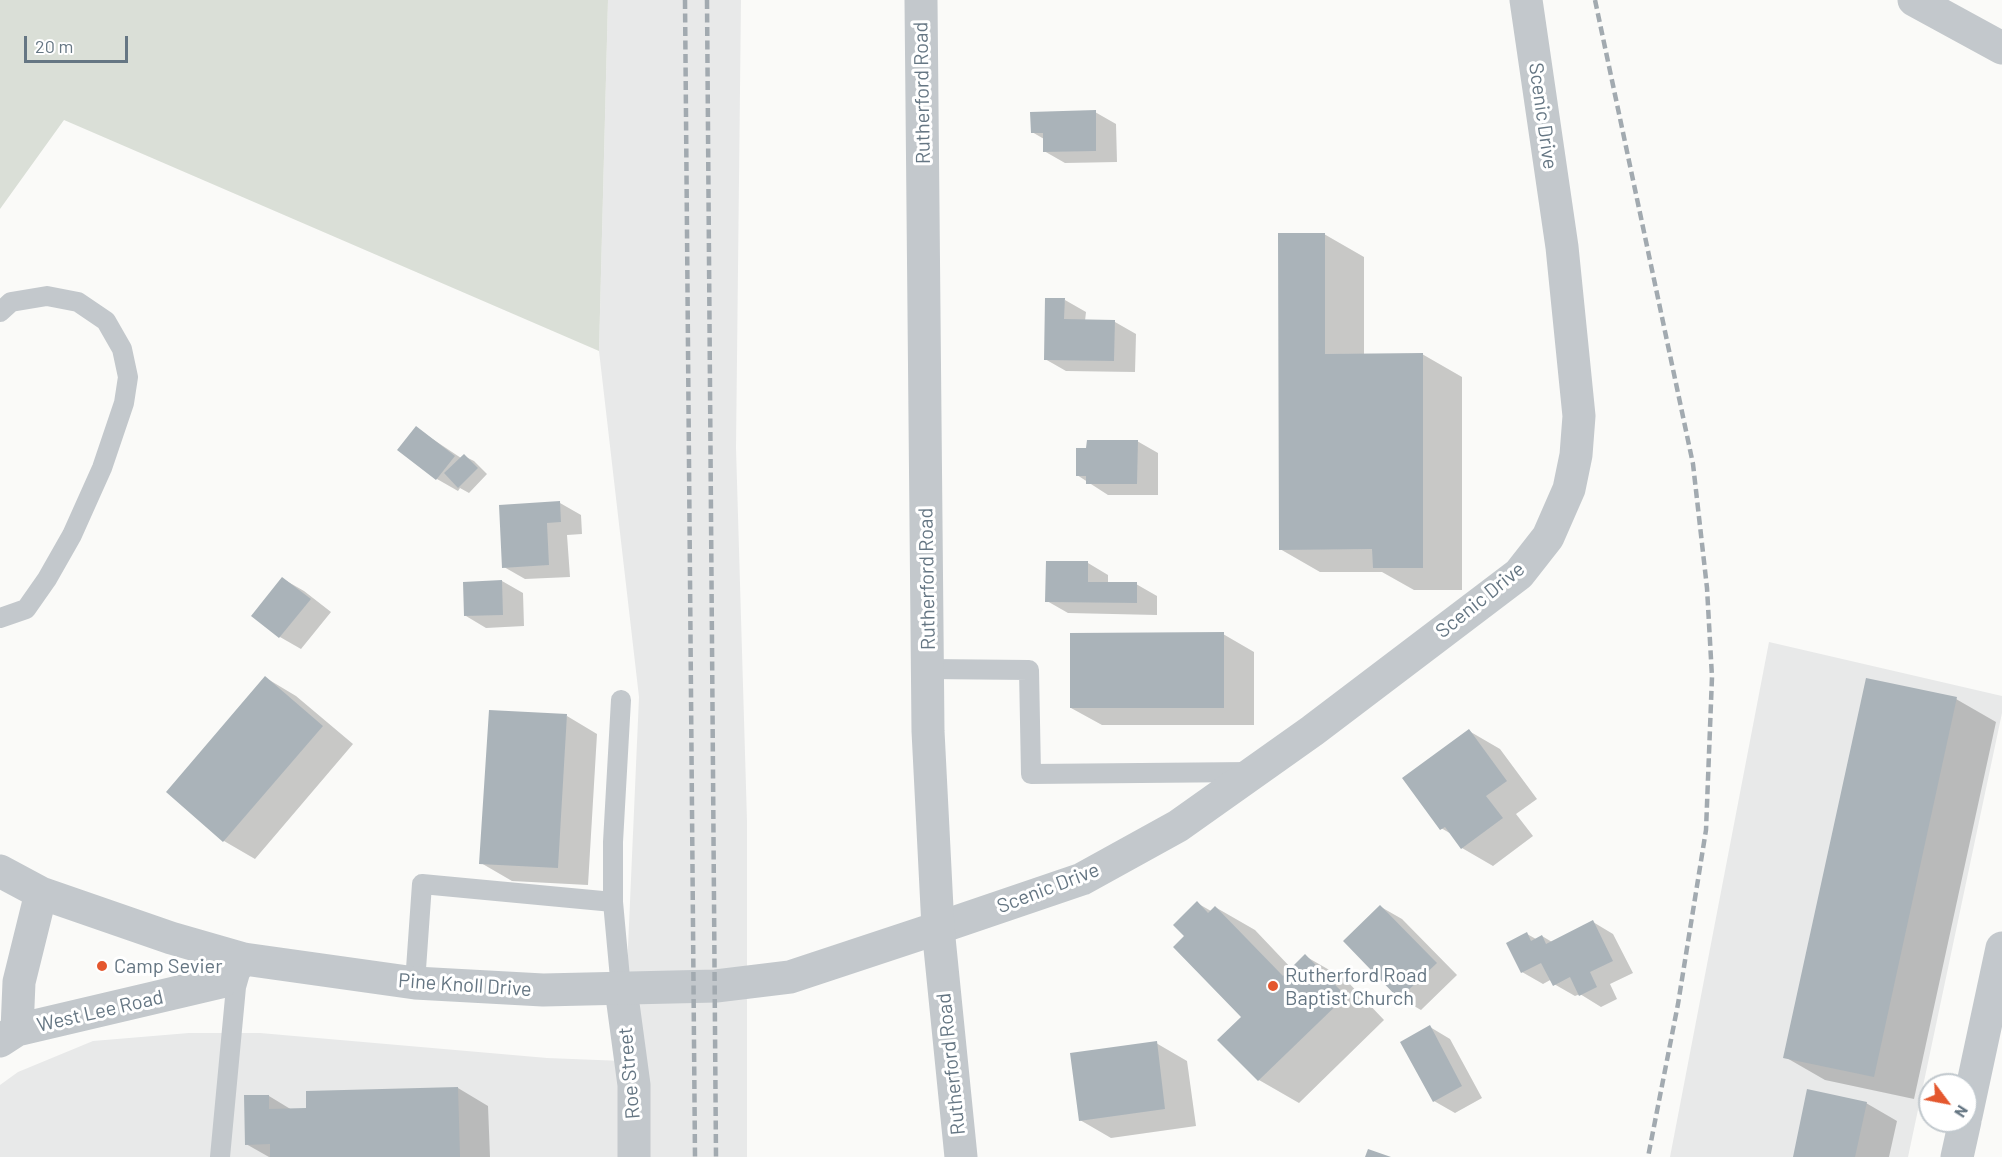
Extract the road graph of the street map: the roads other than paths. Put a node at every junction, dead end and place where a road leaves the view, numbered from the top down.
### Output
1 (921, 0) edge
2 (1526, 0) edge
3 (1914, 0) edge
4 (2002, 48) edge
5 (0, 312) edge
6 (0, 618) edge
7 (927, 669) junction
8 (621, 700) dead end
9 (1255, 772) junction
10 (0, 871) edge
11 (41, 893) junction
12 (613, 902) junction
13 (938, 928) junction
14 (2002, 948) edge
15 (244, 958) junction
16 (415, 983) junction
17 (621, 989) junction
18 (8, 1036) edge
19 (1975, 1073) edge
20 (1962, 1133) edge
21 (220, 1157) edge
22 (634, 1157) edge
23 (961, 1157) edge
24 (1957, 1157) edge

1 - 7 street, Rutherford Road
2 - 9 street, Scenic Drive
3 - 4 street
5 - 6 lane
7 - 9 lane
7 - 13 street, Rutherford Road
8 - 12 lane
9 - 13 street, Scenic Drive
10 - 11 street, Pine Knoll Drive
11 - 15 street, Pine Knoll Drive
11 - 18 street, West Lee Road
12 - 16 lane
12 - 17 lane
13 - 17 street, Pine Knoll Drive
13 - 23 street, Rutherford Road
14 - 19 street
15 - 16 street, Pine Knoll Drive
15 - 18 street, West Lee Road
15 - 21 lane
16 - 17 street, Pine Knoll Drive
17 - 22 street, Roe Street
20 - 24 street

